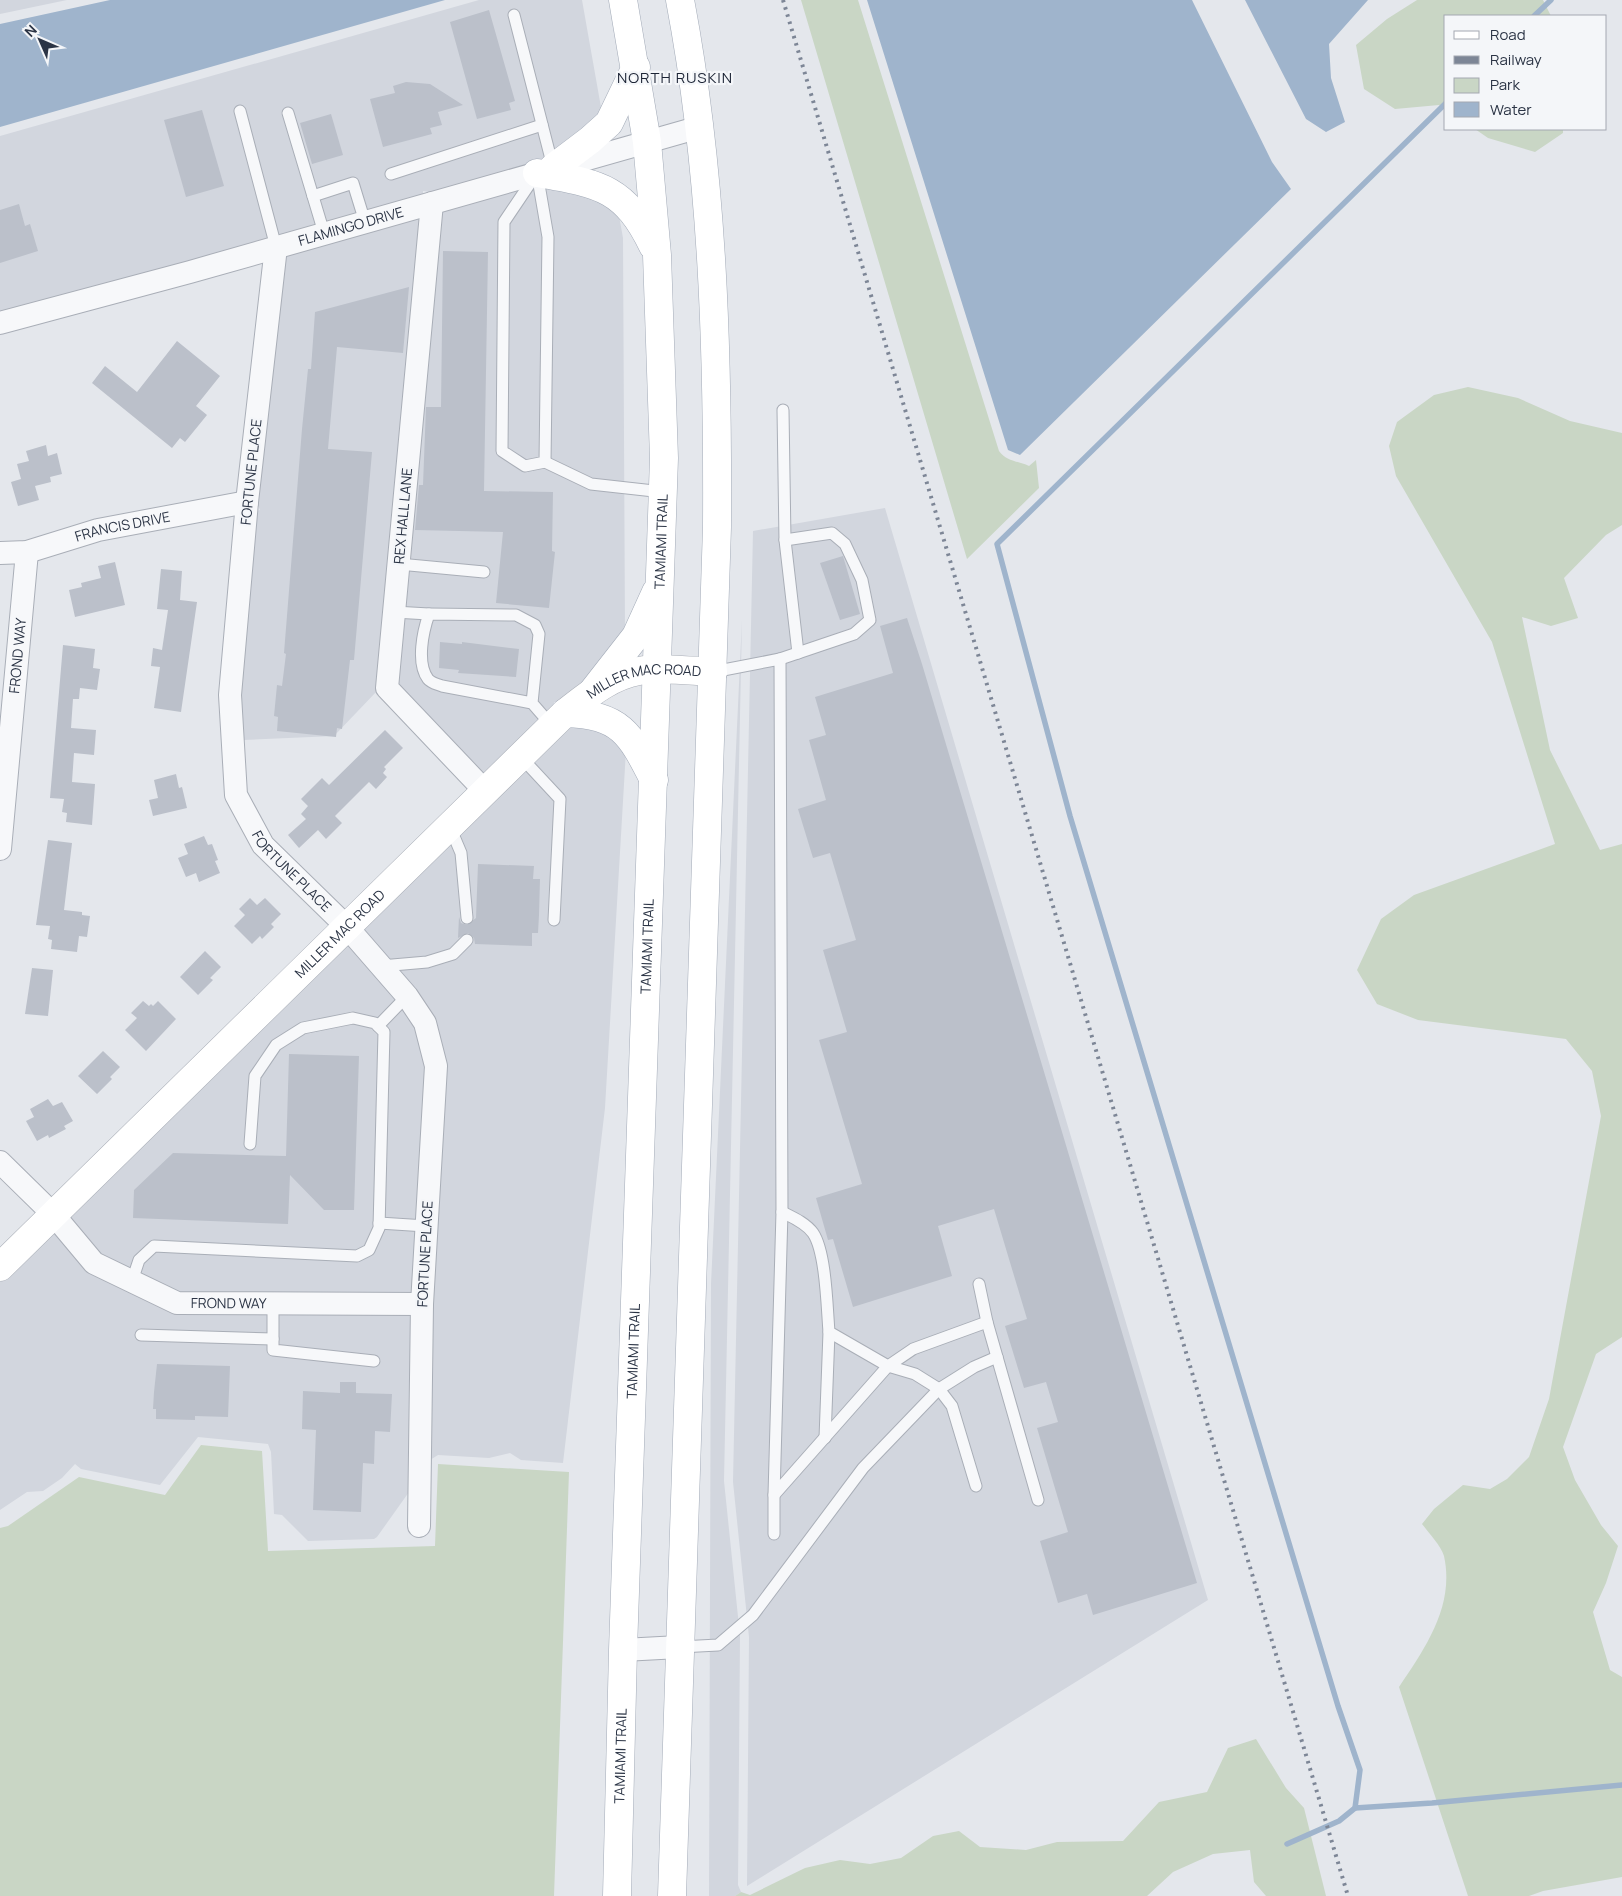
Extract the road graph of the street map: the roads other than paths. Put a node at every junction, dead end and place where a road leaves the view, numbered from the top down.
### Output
1 (623, 0) edge
2 (680, 0) edge
3 (514, 15) dead end
4 (636, 67) junction
5 (240, 111) dead end
6 (288, 113) dead end
7 (542, 125) junction
8 (700, 127) junction
9 (647, 142) junction
10 (545, 171) junction
11 (392, 174) dead end
12 (313, 196) junction
13 (432, 203) junction
14 (365, 222) junction
15 (324, 233) junction
16 (276, 247) junction
17 (657, 255) junction
18 (0, 324) edge
19 (783, 410) dead end
20 (545, 462) junction
21 (663, 492) junction
22 (247, 502) junction
23 (785, 540) junction
24 (26, 552) junction
25 (0, 553) edge
26 (399, 564) junction
27 (484, 572) dead end
28 (661, 582) junction
29 (394, 612) junction
30 (429, 614) junction
31 (798, 653) junction
32 (780, 659) junction
33 (658, 671) junction
34 (713, 672) junction
35 (593, 691) junction
36 (532, 703) junction
37 (558, 719) junction
38 (520, 756) junction
39 (655, 780) junction
40 (484, 790) junction
41 (449, 825) junction
42 (0, 849) edge
43 (467, 918) dead end
44 (554, 920) dead end
45 (347, 927) junction
46 (467, 940) dead end
47 (381, 966) junction
48 (406, 996) junction
49 (378, 1026) junction
50 (250, 1144) dead end
51 (0, 1162) edge
52 (782, 1212) junction
53 (53, 1214) junction
54 (379, 1223) junction
55 (426, 1226) junction
56 (0, 1266) edge
57 (132, 1281) junction
58 (979, 1284) dead end
59 (273, 1303) junction
60 (422, 1304) junction
61 (988, 1322) junction
62 (829, 1332) junction
63 (142, 1335) dead end
64 (273, 1339) junction
65 (997, 1357) junction
66 (374, 1361) dead end
67 (888, 1366) junction
68 (939, 1389) junction
69 (825, 1438) junction
70 (976, 1486) dead end
71 (774, 1495) junction
72 (1038, 1500) dead end
73 (419, 1526) dead end
74 (774, 1534) dead end
75 (679, 1647) junction
76 (623, 1650) junction
77 (617, 1896) edge
78 (672, 1896) edge

1 - 4 main road, TAMIAMI TRAIL
2 - 8 main road
3 - 7 lane
4 - 9 main road, TAMIAMI TRAIL
4 - 10 main road
5 - 16 lane
6 - 12 lane
7 - 10 lane
7 - 11 lane
8 - 9 street, FLAMINGO DRIVE
8 - 34 main road
9 - 10 street, FLAMINGO DRIVE
9 - 17 main road, TAMIAMI TRAIL
10 - 13 street, FLAMINGO DRIVE
10 - 17 main road
10 - 20 lane
10 - 20 lane
12 - 14 lane
12 - 15 lane
13 - 14 street, FLAMINGO DRIVE
13 - 26 street, REX HALL LANE
14 - 15 street, FLAMINGO DRIVE
15 - 16 street, FLAMINGO DRIVE
16 - 18 street, FLAMINGO DRIVE
16 - 22 street, FORTUNE PLACE
17 - 21 main road, TAMIAMI TRAIL
19 - 23 lane
20 - 21 lane
21 - 28 main road, TAMIAMI TRAIL
22 - 24 street, FRANCIS DRIVE
22 - 45 street, FORTUNE PLACE
23 - 31 lane
23 - 31 lane
24 - 25 street, FRANCIS DRIVE
24 - 42 street, FROND WAY
26 - 27 lane
26 - 29 street, REX HALL LANE
28 - 33 main road, TAMIAMI TRAIL
28 - 35 main road
29 - 30 lane
29 - 40 street, REX HALL LANE
30 - 36 lane
30 - 36 lane
31 - 32 lane
32 - 34 lane
32 - 52 lane
33 - 34 main road, MILLER MAC ROAD
33 - 35 main road, MILLER MAC ROAD
33 - 39 main road, TAMIAMI TRAIL
34 - 75 main road
35 - 37 main road, MILLER MAC ROAD
36 - 37 lane
37 - 38 main road, MILLER MAC ROAD
37 - 39 main road
38 - 40 main road, MILLER MAC ROAD
38 - 44 lane
39 - 76 main road, TAMIAMI TRAIL
40 - 41 main road, MILLER MAC ROAD
41 - 43 lane
41 - 45 main road, MILLER MAC ROAD
45 - 47 street, FORTUNE PLACE
45 - 53 main road, MILLER MAC ROAD
46 - 47 lane
47 - 48 street, FORTUNE PLACE
48 - 49 lane
48 - 55 street, FORTUNE PLACE
49 - 50 lane
49 - 54 lane
51 - 53 street, FROND WAY
52 - 62 lane
52 - 71 lane
53 - 56 main road, MILLER MAC ROAD
53 - 57 street, FROND WAY
54 - 55 lane
54 - 57 lane
55 - 60 street, FORTUNE PLACE
57 - 59 street, FROND WAY
58 - 61 lane
59 - 60 street, FROND WAY
59 - 64 lane
60 - 73 street, FORTUNE PLACE
61 - 65 lane
61 - 67 lane
62 - 67 lane
62 - 69 lane
63 - 64 lane
64 - 66 lane
65 - 68 lane
65 - 72 lane
67 - 68 lane
67 - 69 lane
68 - 70 lane
68 - 75 lane
69 - 71 lane
71 - 74 lane
75 - 76 street
75 - 78 main road
76 - 77 main road, TAMIAMI TRAIL

